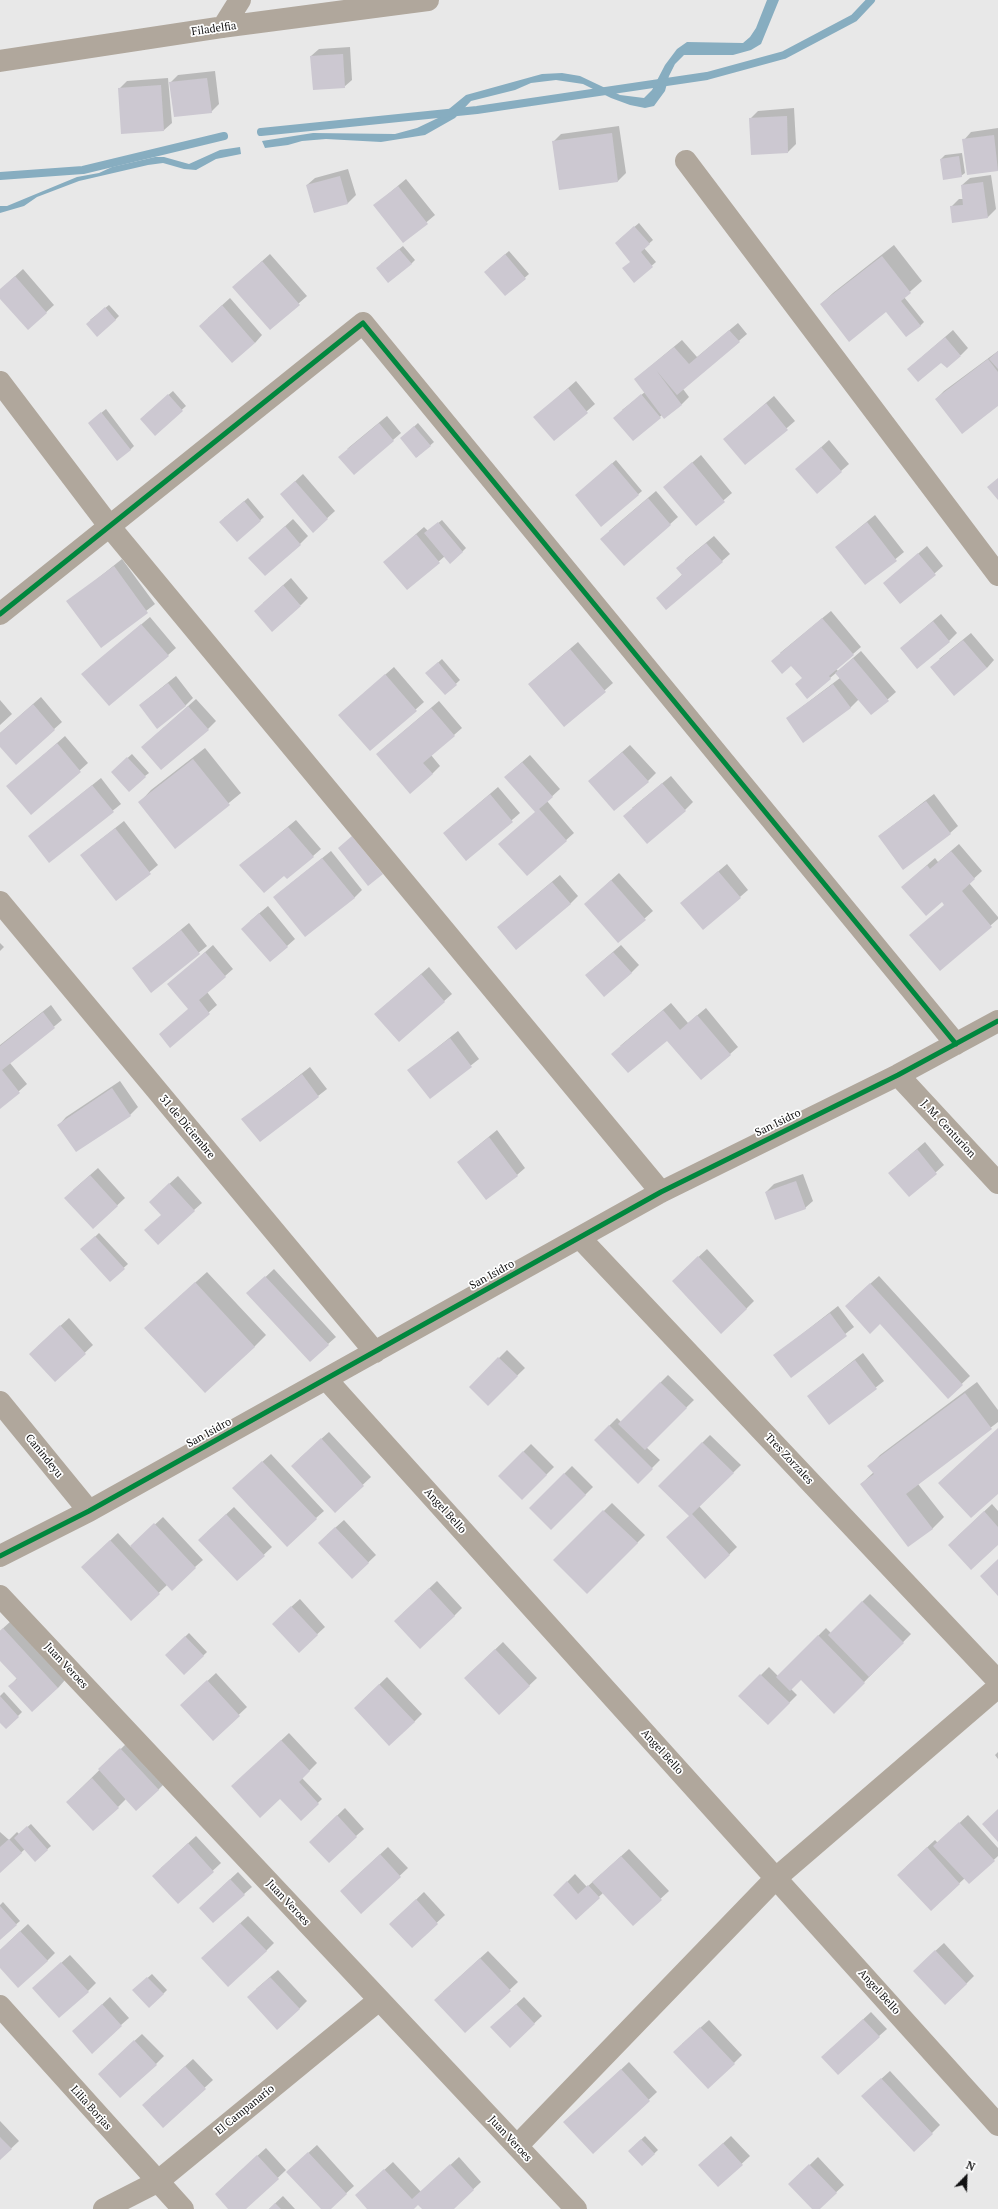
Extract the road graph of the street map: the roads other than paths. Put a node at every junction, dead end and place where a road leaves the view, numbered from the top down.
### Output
1 (240, 0) edge
2 (428, 0) edge
3 (223, 27) junction
4 (0, 61) edge
5 (686, 160) dead end
6 (0, 382) edge
7 (110, 527) junction
8 (998, 575) edge
9 (0, 614) edge
10 (0, 902) edge
11 (998, 1021) edge
12 (956, 1044) junction
13 (898, 1075) junction
14 (998, 1183) edge
15 (661, 1192) junction
16 (580, 1238) junction
17 (375, 1352) junction
18 (326, 1379) junction
19 (0, 1402) edge
20 (89, 1510) junction
21 (0, 1556) edge
22 (0, 1596) edge
23 (998, 1681) edge
24 (998, 1687) edge
25 (776, 1878) junction
26 (379, 2000) junction
27 (0, 2006) edge
28 (997, 2121) edge
29 (517, 2146) junction
30 (157, 2182) junction
31 (104, 2209) edge
32 (183, 2209) edge
33 (576, 2209) edge

1 - 3 street
2 - 3 street, Filadelfia
3 - 4 street, Filadelfia
5 - 8 street
6 - 7 street
7 - 9 street
7 - 12 street
7 - 15 street
10 - 17 street, 31 de Diciembre
11 - 12 street, San Isidro
12 - 13 street, San Isidro
13 - 14 street, J. M. Centurion
13 - 15 street, San Isidro
15 - 16 street, San Isidro
16 - 17 street, San Isidro
16 - 23 street, Tres Zorzales
17 - 18 street, San Isidro
18 - 20 street, San Isidro
18 - 25 street, Angel Bello
19 - 20 street, Canindeyu
20 - 21 street, San Isidro
22 - 26 street, Juan Veroes
24 - 25 street
25 - 28 street, Angel Bello
25 - 29 street
26 - 29 street, Juan Veroes
26 - 30 street, El Campanario
27 - 30 street, Lilia Borjas
29 - 33 street, Juan Veroes
30 - 31 street, El Campanario
30 - 32 street, Lilia Borjas

